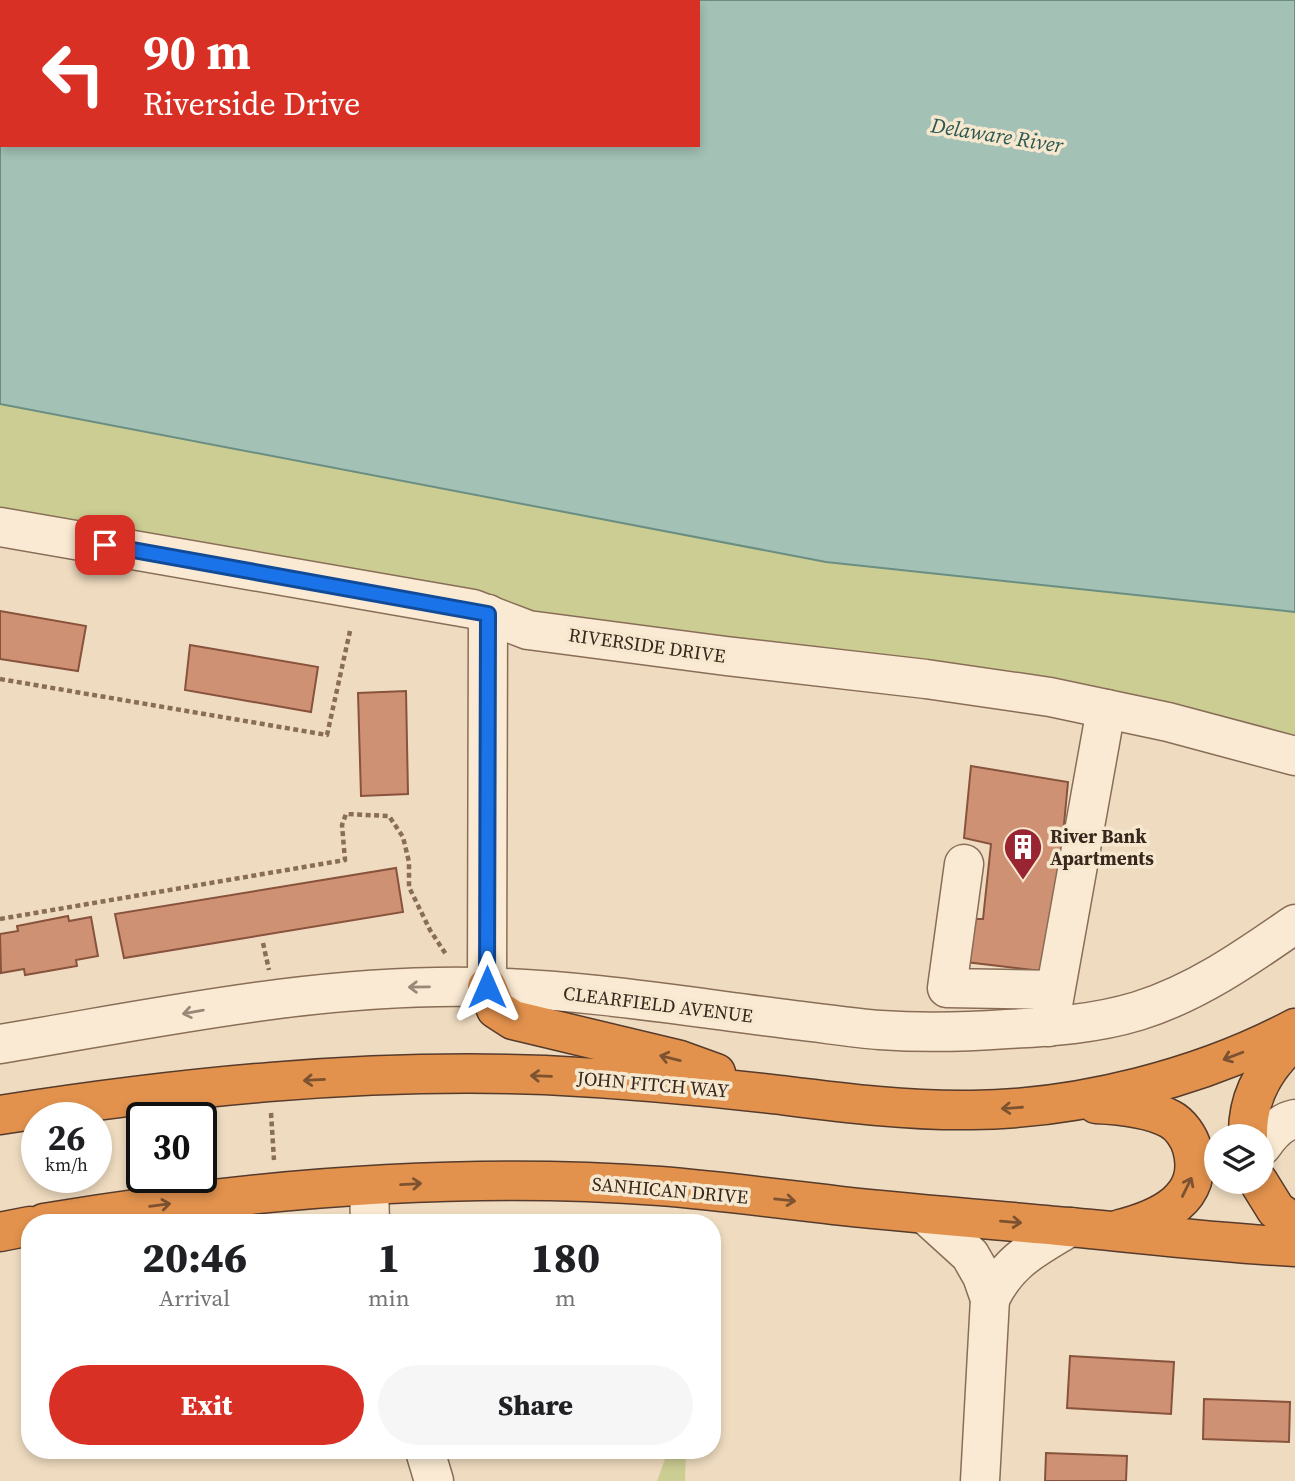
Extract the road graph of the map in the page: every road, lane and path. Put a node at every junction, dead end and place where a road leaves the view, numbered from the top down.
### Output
1 (0, 527) edge
2 (488, 614) junction
3 (350, 631) dead end
4 (0, 679) edge
5 (1106, 709) junction
6 (1295, 756) edge
7 (964, 864) dead end
8 (0, 919) edge
9 (1295, 924) edge
10 (263, 943) dead end
11 (451, 962) dead end
12 (271, 978) dead end
13 (487, 987) junction
14 (947, 988) junction
15 (1055, 990) junction
16 (1049, 1027) junction
17 (1295, 1028) edge
18 (940, 1031) junction
19 (1295, 1040) edge
20 (0, 1044) edge
21 (781, 1096) junction
22 (1055, 1103) junction
23 (0, 1115) edge
24 (1295, 1119) edge
25 (1249, 1124) edge
26 (1274, 1131) edge
27 (369, 1186) junction
28 (1266, 1194) edge
29 (101, 1214) edge
30 (370, 1214) edge
31 (926, 1215) junction
32 (1295, 1224) edge
33 (1070, 1227) junction
34 (21, 1228) edge
35 (1111, 1231) junction
36 (0, 1232) edge
37 (1295, 1247) edge
38 (989, 1299) junction
39 (427, 1459) edge
40 (434, 1481) edge
41 (980, 1481) edge

1 - 2 street, RIVERSIDE DRIVE
2 - 5 street, RIVERSIDE DRIVE
2 - 13 street
3 - 4 path
5 - 6 street, RIVERSIDE DRIVE
5 - 15 street
7 - 14 street
8 - 11 path
9 - 16 street, CLEARFIELD AVENUE
10 - 12 path
13 - 18 street, CLEARFIELD AVENUE
13 -> 20 street, CLEARFIELD AVENUE
21 -> 13 highway
14 - 15 street
14 - 18 street
15 - 16 street
16 - 18 street, CLEARFIELD AVENUE
17 -> 22 highway, JOHN FITCH WAY
19 - 25 highway
22 -> 21 highway, JOHN FITCH WAY
21 -> 23 highway, JOHN FITCH WAY
35 -> 22 highway
24 - 26 street
29 -> 27 highway, SANHICAN DRIVE
27 - 30 street
27 -> 31 highway, SANHICAN DRIVE
28 - 32 highway
31 -> 33 highway, SANHICAN DRIVE
31 - 38 street
33 - 35 highway, SANHICAN DRIVE
33 - 38 street
34 - 36 highway
35 - 37 highway, SANHICAN DRIVE
38 - 41 street
39 - 40 street

